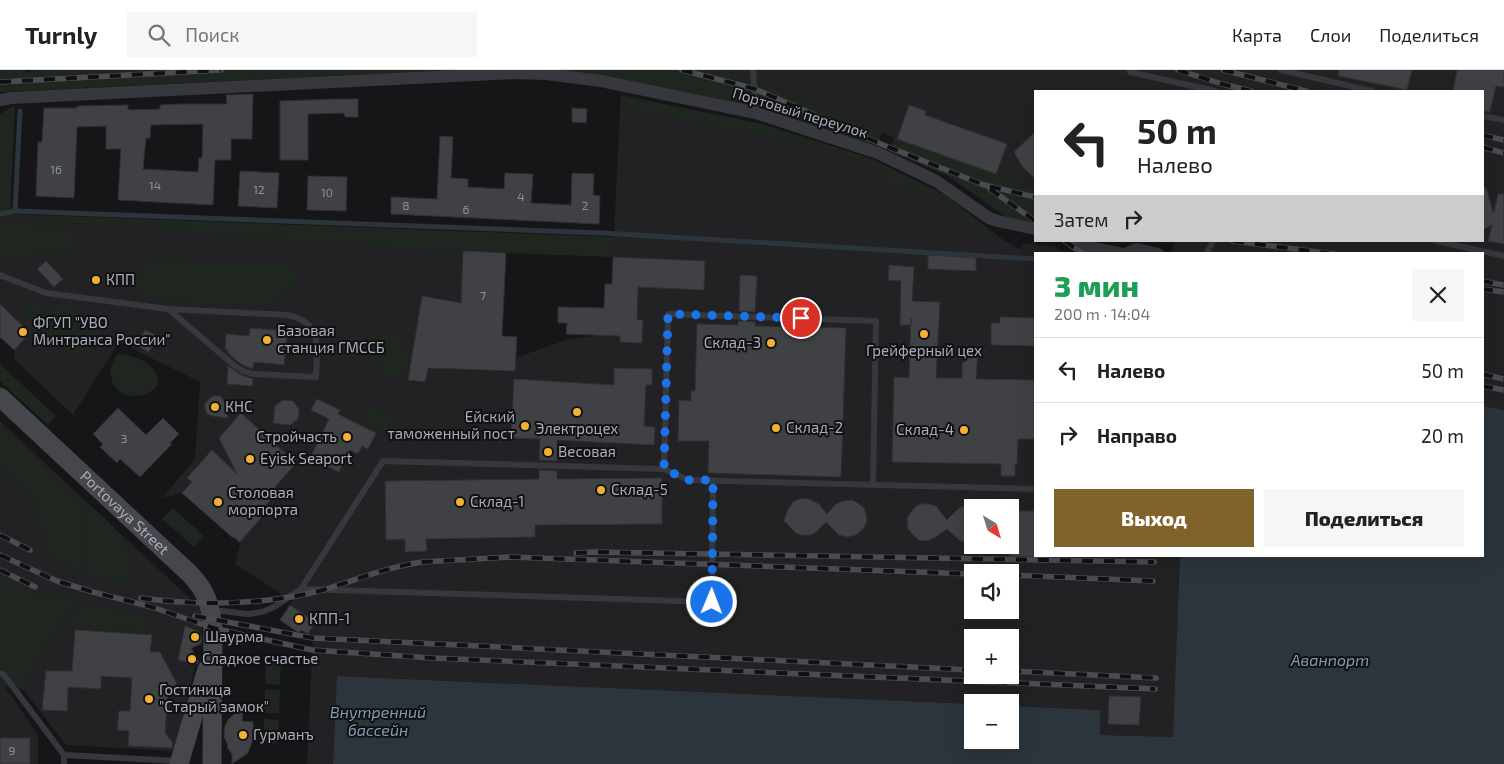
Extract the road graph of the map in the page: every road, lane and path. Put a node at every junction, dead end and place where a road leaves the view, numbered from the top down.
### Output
1 (753, 70) edge
2 (1130, 70) edge
3 (1281, 70) edge
4 (1211, 90) edge
5 (1368, 90) edge
6 (0, 100) edge
7 (756, 113) junction
8 (1484, 116) edge
9 (1504, 120) edge
10 (1034, 229) edge
11 (1074, 242) edge
12 (1441, 242) edge
13 (1131, 250) edge
14 (1144, 252) edge
15 (1504, 256) edge
16 (0, 275) edge
17 (168, 308) junction
18 (0, 397) edge
19 (664, 469) junction
20 (713, 480) junction
21 (873, 484) junction
22 (1034, 489) edge
23 (301, 589) junction
24 (211, 610) junction
25 (213, 649) junction
26 (0, 673) edge
27 (64, 755) junction
28 (179, 763) edge
29 (64, 764) edge
30 (212, 764) edge

1 - 7 lane
2 - 4 lane
3 - 5 lane
6 - 7 street, Портовый переулок
7 - 10 street, Портовый переулок
8 - 9 lane
11 - 13 street
12 - 15 lane
13 - 14 street
16 - 17 lane
17 - 17 lane
18 - 24 street, Portovaya Street
19 - 20 lane
19 - 21 lane
19 - 23 lane
20 - 21 lane
20 - 23 lane
21 - 22 lane
23 - 24 lane
24 - 25 street, Portovaya Street
25 - 28 street
25 - 30 street, Portovaya Street
26 - 27 lane
27 - 28 lane
27 - 29 lane

